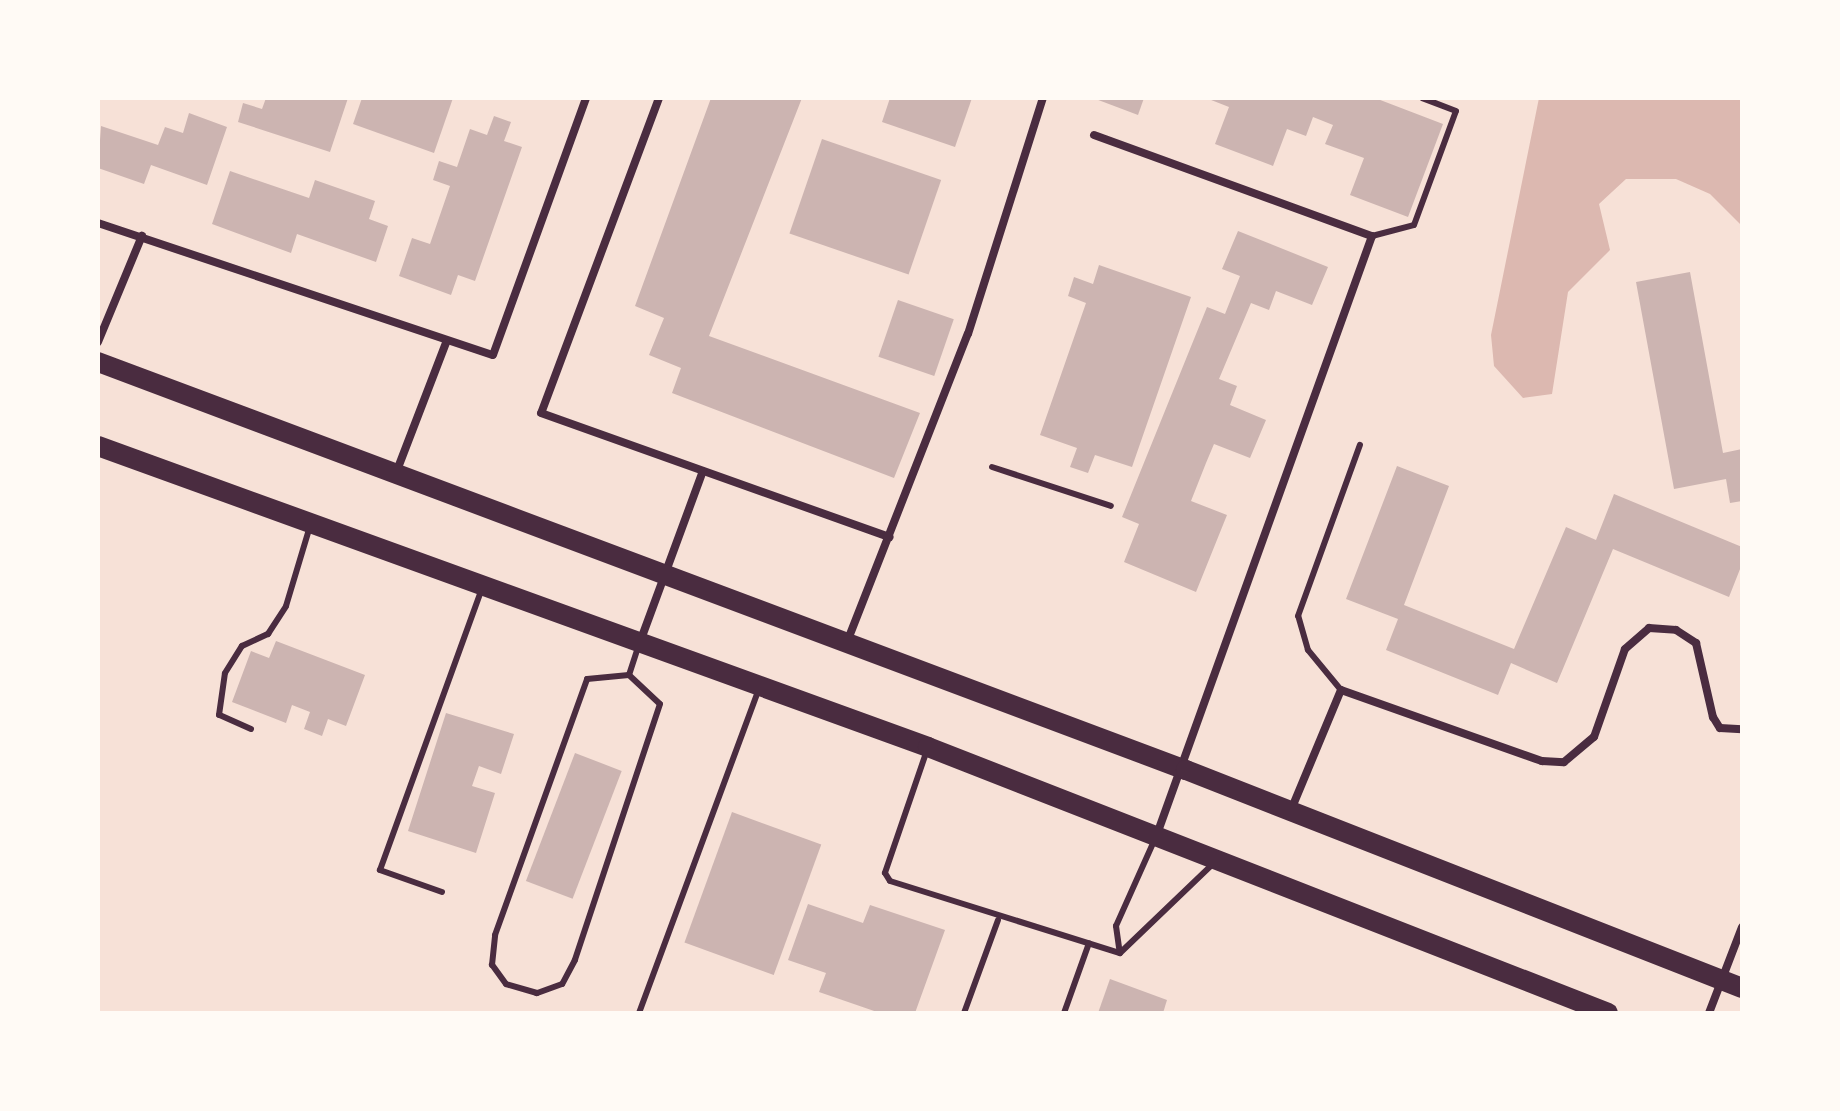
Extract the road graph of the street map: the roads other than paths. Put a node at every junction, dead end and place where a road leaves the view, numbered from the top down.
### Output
1 (586, 98) edge
2 (659, 98) edge
3 (1043, 98) edge
4 (1422, 98) edge
5 (1094, 135) dead end
6 (98, 223) edge
7 (142, 236) junction
8 (1372, 236) junction
9 (98, 342) edge
10 (446, 343) junction
11 (98, 362) edge
12 (1360, 445) dead end
13 (98, 446) edge
14 (992, 467) dead end
15 (703, 471) junction
16 (394, 476) junction
17 (1111, 506) dead end
18 (311, 523) junction
19 (890, 537) junction
20 (664, 577) junction
21 (483, 585) junction
22 (640, 642) junction
23 (846, 645) junction
24 (629, 675) junction
25 (760, 686) junction
26 (1341, 690) junction
27 (251, 729) dead end
28 (1742, 729) edge
29 (928, 747) junction
30 (1186, 770) junction
31 (1290, 811) junction
32 (1156, 838) junction
33 (1218, 859) junction
34 (442, 892) dead end
35 (998, 920) junction
36 (1742, 927) edge
37 (1089, 943) junction
38 (1120, 953) junction
39 (1721, 980) junction
40 (1742, 988) edge
41 (639, 1013) edge
42 (964, 1013) edge
43 (1064, 1013) edge
44 (1608, 1013) edge
45 (1709, 1013) edge

1 - 10 street
2 - 15 street
3 - 19 street
4 - 8 lane
5 - 8 street
6 - 7 street
7 - 9 street
7 - 10 street
8 - 30 street
10 - 16 street
11 - 16 main road
12 - 26 lane
13 - 18 main road
14 - 17 lane
15 - 19 street
15 - 20 street
16 - 20 main road
18 - 21 main road
18 - 27 lane
19 - 23 street
20 - 22 street
20 - 23 main road
21 - 22 main road
21 - 34 lane
22 - 24 lane
22 - 25 main road
23 - 30 main road
24 - 24 lane
25 - 29 main road
25 - 41 lane
26 - 28 street
26 - 31 street
29 - 32 main road
29 - 35 lane
30 - 31 main road
30 - 32 street
31 - 39 main road
32 - 33 main road
32 - 38 lane
33 - 38 lane
33 - 44 main road
35 - 37 lane
35 - 42 lane
36 - 39 street
37 - 38 lane
37 - 43 lane
39 - 40 main road
39 - 45 street

